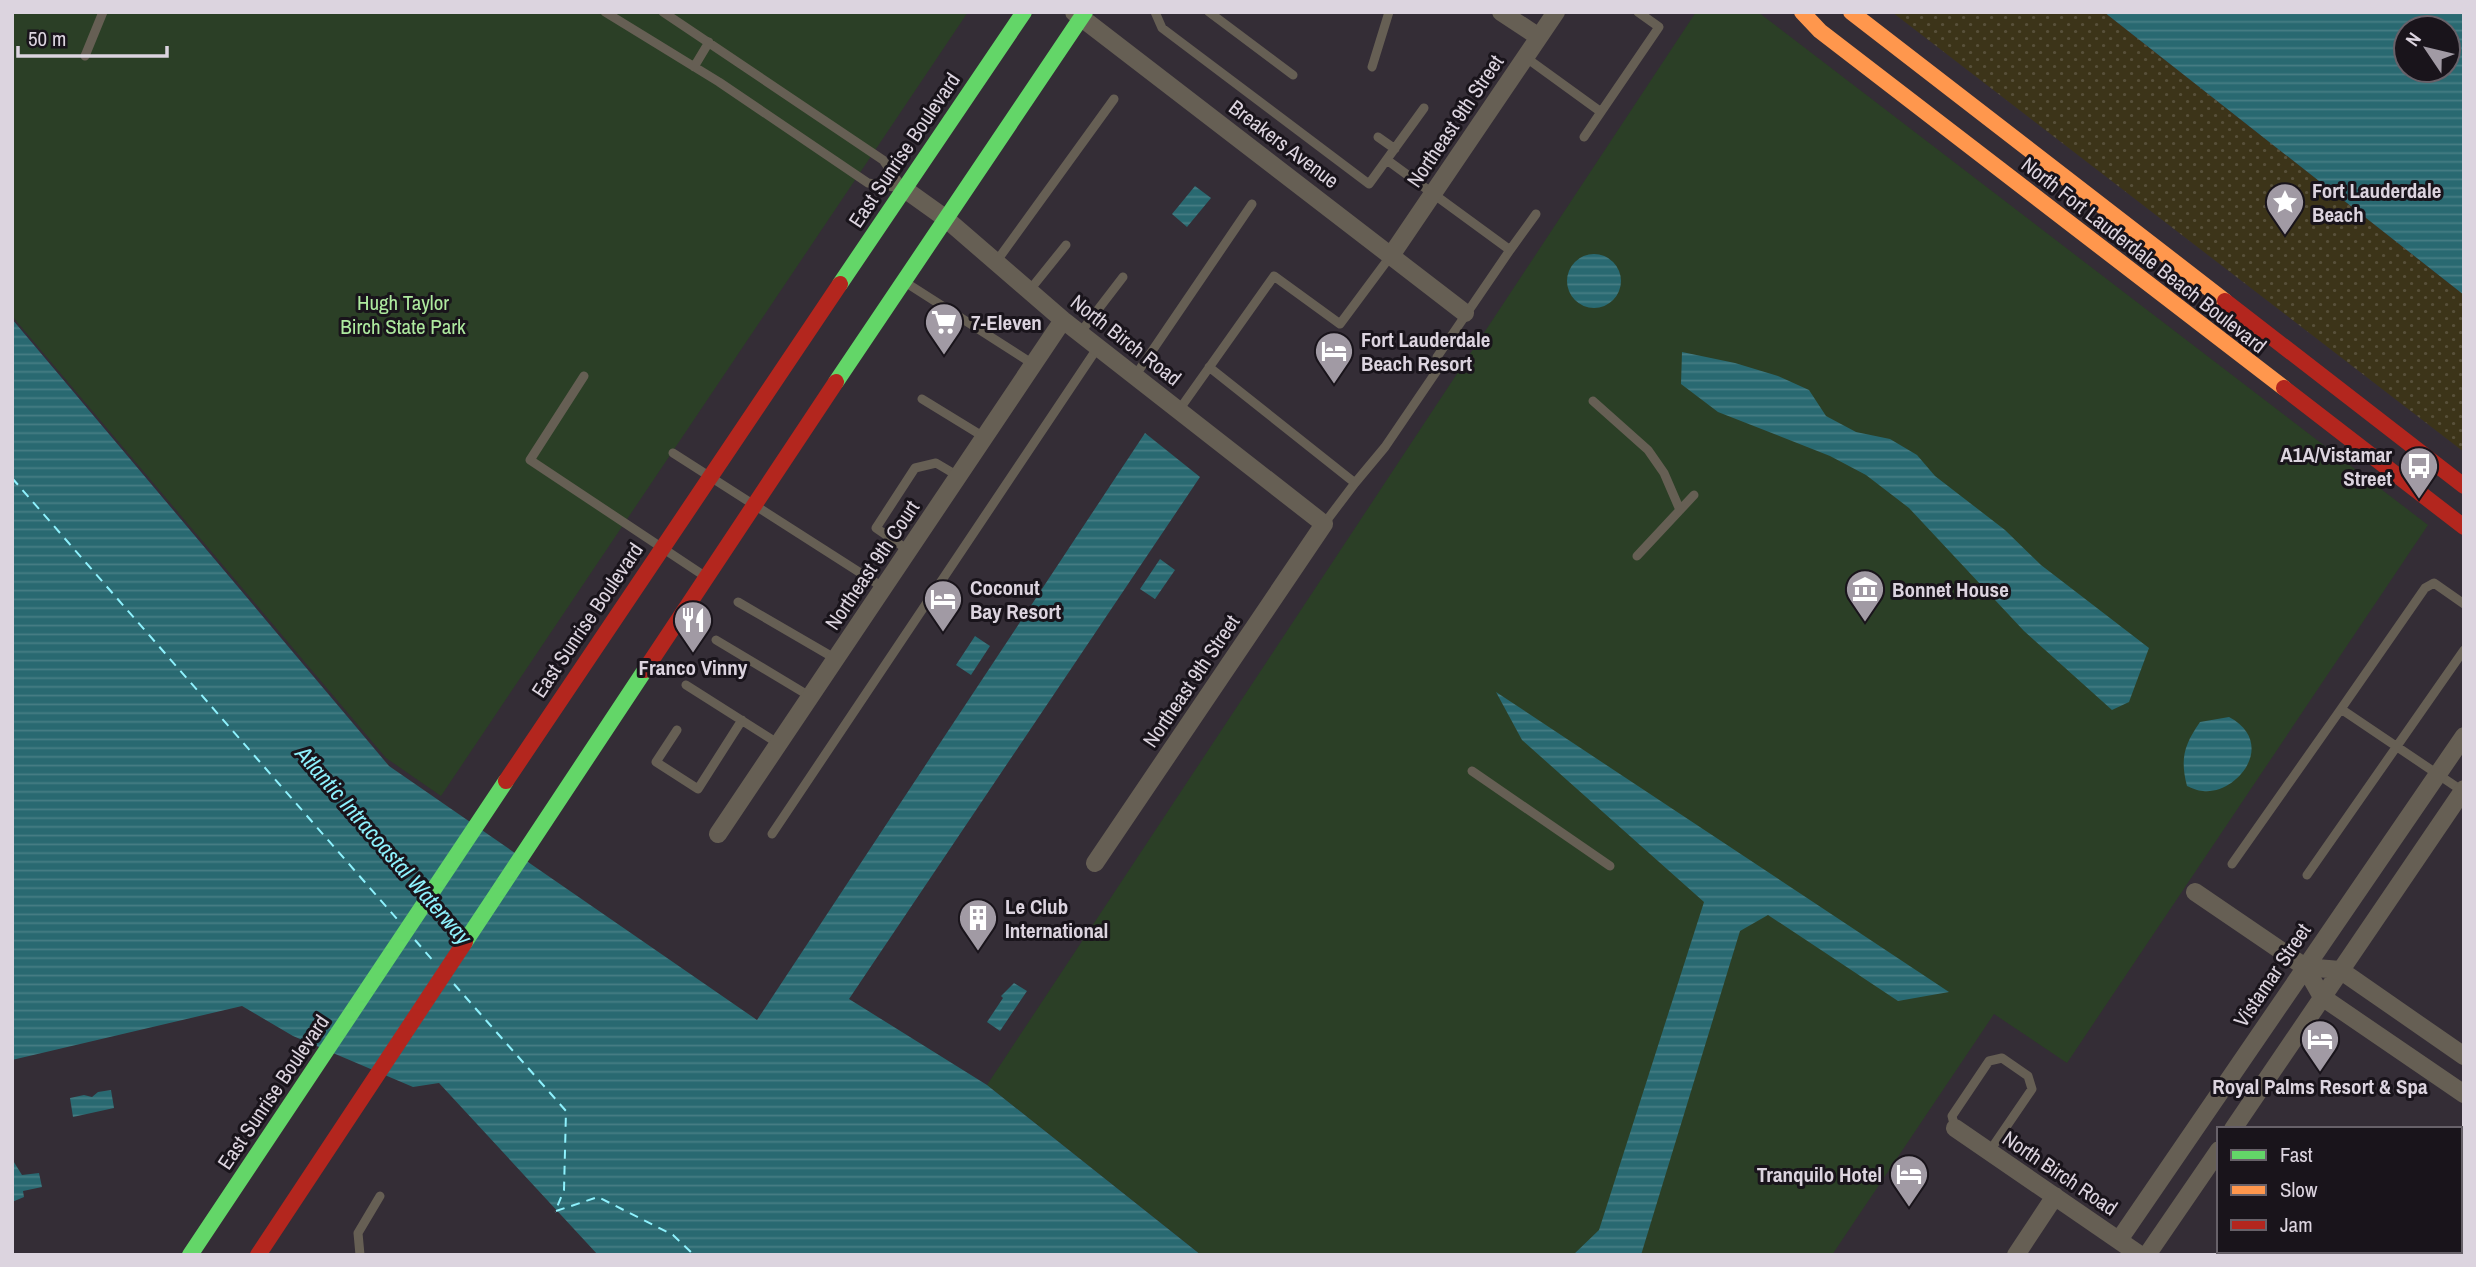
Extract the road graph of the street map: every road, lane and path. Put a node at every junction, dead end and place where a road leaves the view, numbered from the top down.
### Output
1 (103, 12) edge
2 (605, 12) edge
3 (663, 12) edge
4 (1024, 12) edge
5 (1155, 12) edge
6 (1209, 12) edge
7 (1388, 12) edge
8 (1501, 12) edge
9 (1556, 12) edge
10 (1638, 12) edge
11 (1802, 12) edge
12 (1851, 12) edge
13 (1080, 14) edge
14 (1539, 37) junction
15 (709, 42) junction
16 (85, 55) dead end
17 (1525, 57) junction
18 (694, 66) junction
19 (1372, 67) dead end
20 (1293, 75) dead end
21 (1114, 99) dead end
22 (1424, 108) dead end
23 (1601, 112) junction
24 (1378, 137) dead end
25 (1584, 137) dead end
26 (1395, 149) junction
27 (1387, 160) junction
28 (903, 188) junction
29 (1434, 192) junction
30 (1252, 204) dead end
31 (1536, 214) dead end
32 (945, 218) junction
33 (1066, 244) dead end
34 (1510, 250) junction
35 (1392, 254) junction
36 (996, 262) junction
37 (1123, 277) dead end
38 (903, 281) junction
39 (1029, 291) junction
40 (1465, 313) junction
41 (1063, 320) junction
42 (1080, 333) junction
43 (1098, 347) junction
44 (1033, 364) junction
45 (1209, 367) junction
46 (584, 376) dead end
47 (1135, 376) junction
48 (922, 399) dead end
49 (1593, 401) dead end
50 (1179, 410) junction
51 (985, 437) junction
52 (673, 453) dead end
53 (958, 476) junction
54 (709, 477) junction
55 (1355, 483) junction
56 (2464, 486) edge
57 (1694, 495) dead end
58 (754, 507) junction
59 (1679, 510) junction
60 (1324, 524) junction
61 (2464, 527) edge
62 (661, 548) junction
63 (908, 550) junction
64 (1637, 556) dead end
65 (707, 578) junction
66 (884, 588) junction
67 (738, 602) dead end
68 (2464, 604) edge
69 (716, 640) dead end
70 (2464, 650) edge
71 (836, 659) junction
72 (686, 685) dead end
73 (811, 697) junction
74 (2341, 709) junction
75 (742, 720) junction
76 (677, 730) dead end
77 (2464, 736) edge
78 (779, 744) junction
79 (2396, 747) junction
80 (1472, 771) dead end
81 (2437, 775) junction
82 (2463, 791) edge
83 (718, 834) dead end
84 (772, 834) dead end
85 (1095, 863) dead end
86 (2232, 864) dead end
87 (1610, 866) dead end
88 (2307, 875) dead end
89 (2194, 892) dead end
90 (2305, 967) junction
91 (2340, 970) junction
92 (2322, 997) junction
93 (2464, 1056) edge
94 (2464, 1094) edge
95 (2211, 1105) junction
96 (2236, 1125) edge
97 (1955, 1128) joint
98 (1989, 1152) junction
99 (2217, 1153) edge
100 (380, 1196) dead end
101 (2055, 1196) junction
102 (206, 1232) junction
103 (2119, 1240) junction
104 (190, 1255) edge
105 (201, 1255) edge
106 (258, 1255) edge
107 (360, 1255) edge
108 (2016, 1255) edge
109 (2140, 1255) edge
110 (2147, 1255) edge

1 - 16 lane
2 - 18 lane
3 - 15 lane
4 - 28 main road, East Sunrise Boulevard
5 - 27 lane
6 - 20 lane
7 - 19 lane
8 - 14 street
9 - 14 street, Northeast 9th Street
10 - 23 lane
11 - 61 main road, North Fort Lauderdale Beach Boulevard
12 - 56 main road, North Fort Lauderdale Beach Boulevard
13 - 32 main road
13 - 35 street, Breakers Avenue
14 - 17 street, Northeast 9th Street
15 - 18 lane
15 - 28 lane
17 - 23 lane
17 - 29 street, Northeast 9th Street
18 - 28 lane
21 - 36 lane
22 - 26 lane
23 - 25 lane
24 - 26 lane
26 - 27 lane
27 - 29 lane
28 - 32 street, North Birch Road
28 - 54 main road, East Sunrise Boulevard
29 - 34 lane
29 - 35 street, Northeast 9th Street
30 - 47 lane
31 - 34 lane
32 - 36 street, North Birch Road
32 - 38 main road
33 - 39 lane
34 - 40 lane
35 - 40 street, Breakers Avenue
35 - 45 lane
36 - 39 street, North Birch Road
37 - 42 lane
38 - 44 lane
38 - 58 main road
39 - 41 street, North Birch Road
40 - 55 lane
41 - 42 street, North Birch Road
41 - 44 street, Northeast 9th Court
42 - 43 street, North Birch Road
43 - 47 street, North Birch Road
43 - 84 lane
44 - 51 street, Northeast 9th Court
45 - 50 lane
45 - 55 lane
46 - 62 lane
47 - 50 street, North Birch Road
48 - 51 lane
49 - 59 lane
50 - 60 street, North Birch Road
51 - 53 street, Northeast 9th Court
52 - 54 lane
53 - 63 street, Northeast 9th Court
53 - 63 lane
54 - 58 lane
54 - 62 main road, East Sunrise Boulevard
55 - 60 lane
57 - 59 lane
58 - 65 main road
58 - 66 lane
59 - 64 lane
60 - 85 street, Northeast 9th Street
62 - 65 lane
62 - 102 main road, East Sunrise Boulevard
63 - 66 street, Northeast 9th Court
65 - 106 main road
66 - 71 street, Northeast 9th Court
67 - 71 lane
68 - 74 lane
69 - 73 lane
70 - 79 lane
71 - 73 street, Northeast 9th Court
72 - 75 lane
73 - 78 street, Northeast 9th Court
74 - 79 lane
74 - 86 lane
75 - 76 lane
75 - 78 lane
77 - 81 street, Vistamar Street
78 - 83 street, Northeast 9th Court
79 - 81 lane
79 - 88 lane
80 - 87 lane
81 - 82 lane
81 - 90 street, Vistamar Street
82 - 91 street
89 - 90 street
90 - 91 street
90 - 92 street
90 - 95 street, Vistamar Street
91 - 92 street
91 - 93 street
92 - 94 street
92 - 96 street
95 - 96 street
95 - 103 street, Vistamar Street
97 - 98 street, North Birch Road
97 - 98 lane
98 - 101 street, North Birch Road
99 - 110 street
100 - 107 lane
101 - 103 street, North Birch Road
101 - 108 street
102 - 104 main road, East Sunrise Boulevard
102 - 105 main road
103 - 109 street, North Birch Road

